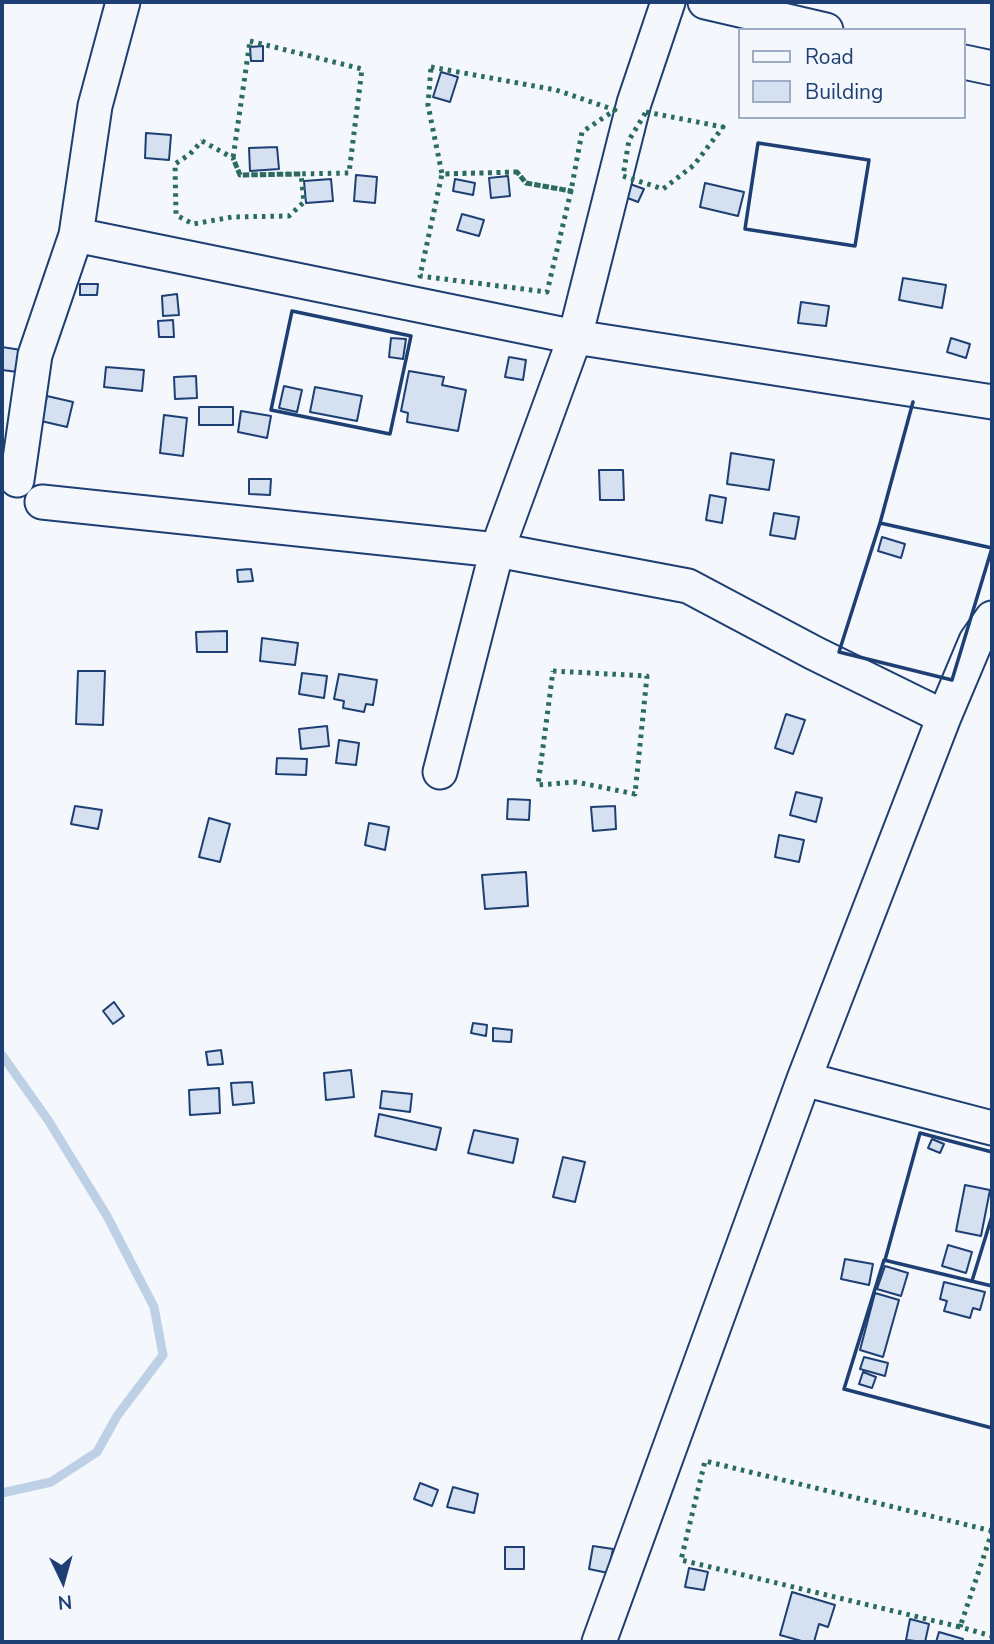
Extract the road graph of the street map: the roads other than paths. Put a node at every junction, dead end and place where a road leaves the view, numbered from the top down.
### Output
1 (123, 2) edge
2 (667, 2) edge
3 (705, 2) edge
4 (817, 28) edge
5 (966, 62) edge
6 (992, 68) edge
7 (76, 235) junction
8 (575, 337) junction
9 (992, 402) edge
10 (18, 480) dead end
11 (41, 502) dead end
12 (497, 550) junction
13 (992, 618) edge
14 (944, 716) junction
15 (440, 772) dead end
16 (804, 1079) junction
17 (992, 1128) edge
18 (599, 1642) edge

1 - 7 street
2 - 8 street
3 - 4 street
5 - 6 street
7 - 8 street
7 - 10 street
8 - 9 street
8 - 12 street
11 - 12 street
12 - 14 street
12 - 15 street
13 - 14 street
14 - 16 street
16 - 17 street
16 - 18 street

